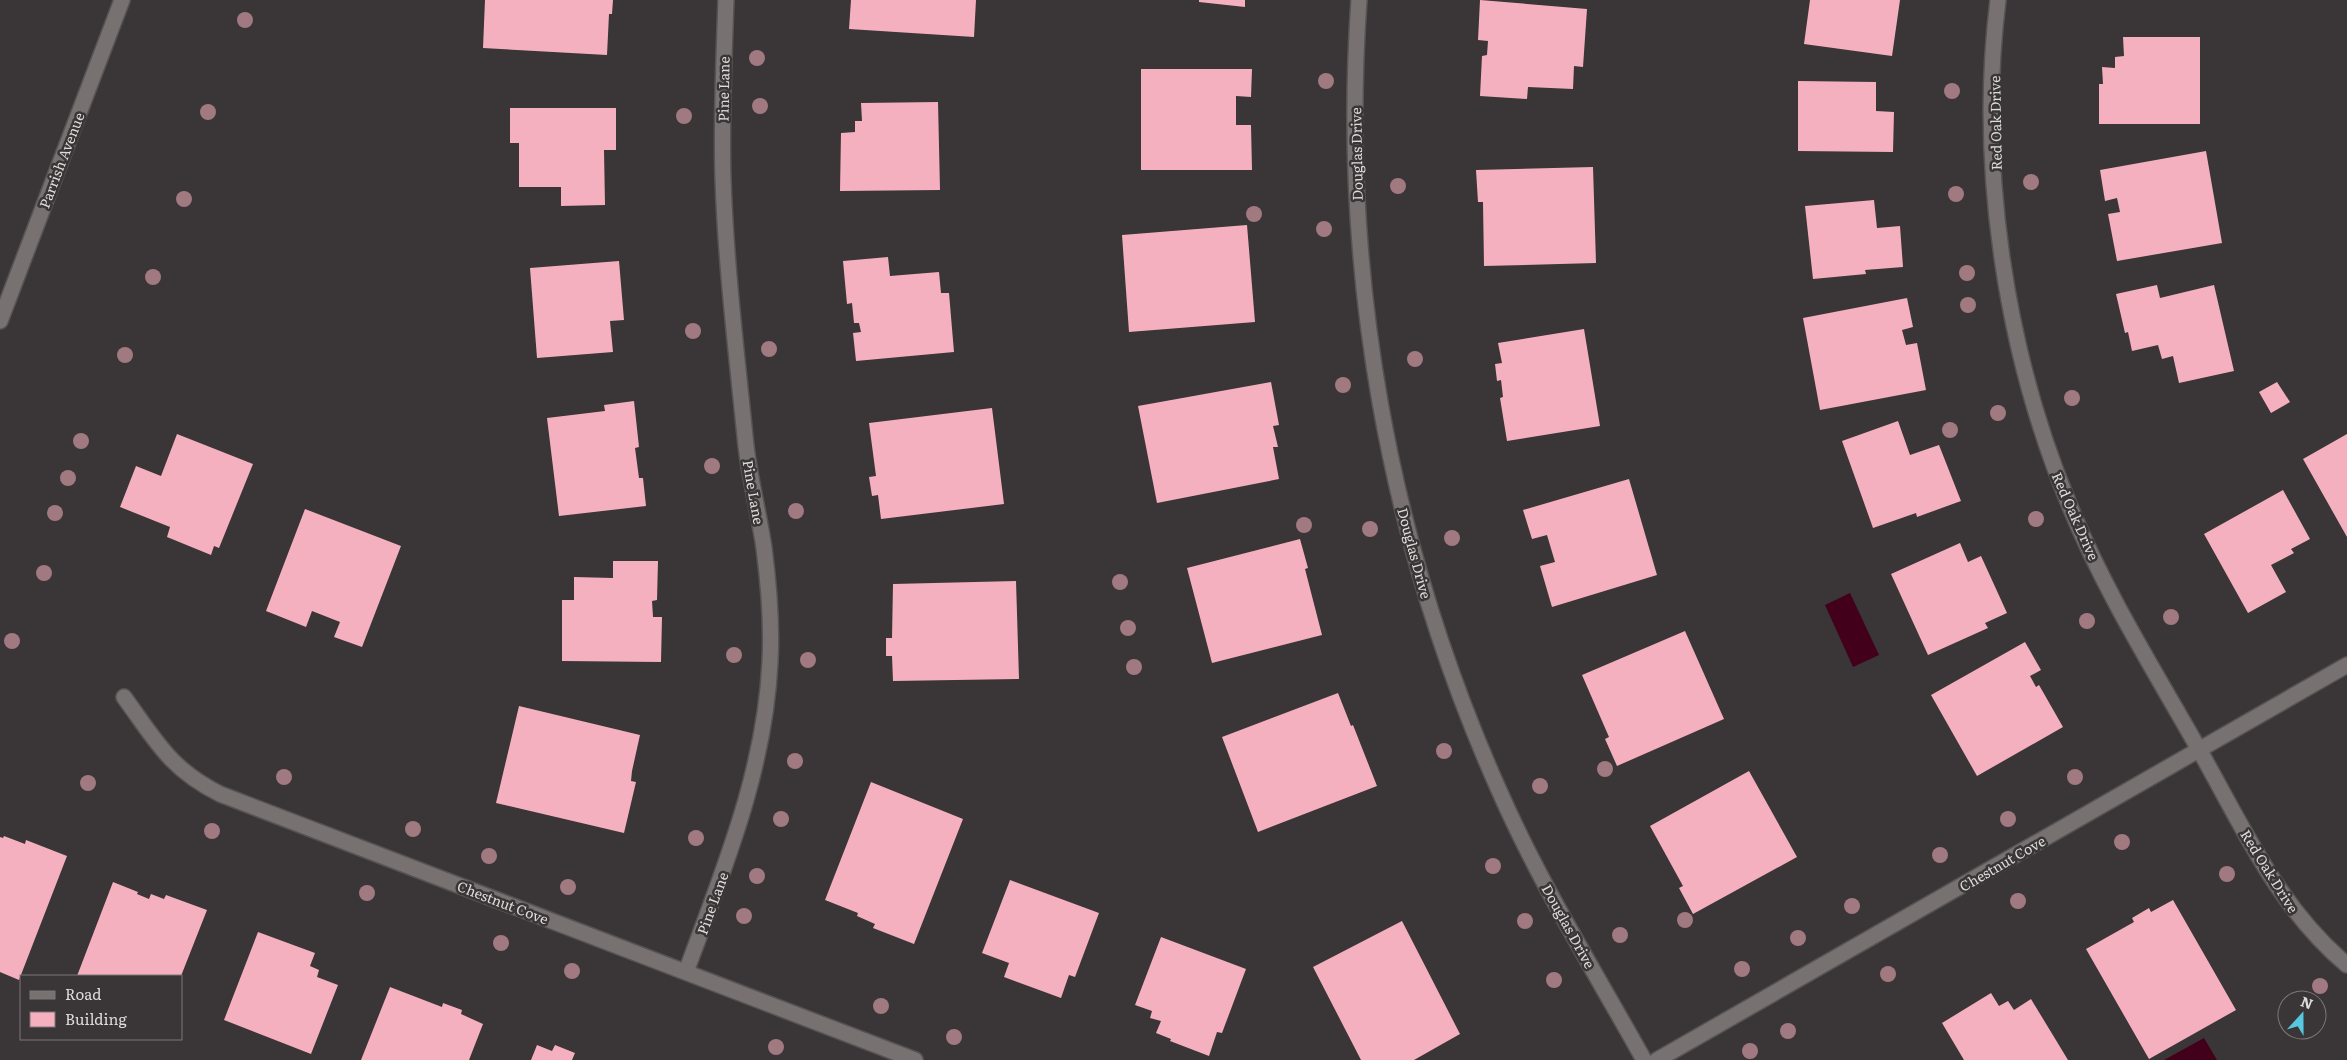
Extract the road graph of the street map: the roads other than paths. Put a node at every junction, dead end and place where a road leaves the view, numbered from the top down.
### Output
1 (122, 0) edge
2 (726, 0) edge
3 (1359, 0) edge
4 (1998, 0) edge
5 (0, 321) edge
6 (2347, 665) edge
7 (124, 697) dead end
8 (2200, 750) junction
9 (2347, 965) edge
10 (686, 972) junction
11 (915, 1060) edge
12 (1644, 1060) edge
13 (1657, 1060) edge

1 - 5 street, Parrish Avenue
2 - 10 street, Pine Lane
3 - 12 street, Douglas Drive
4 - 8 street, Red Oak Drive
6 - 8 street, Chestnut Cove
7 - 10 street, Chestnut Cove
8 - 9 street, Red Oak Drive
8 - 13 street, Chestnut Cove
10 - 11 street, Chestnut Cove

